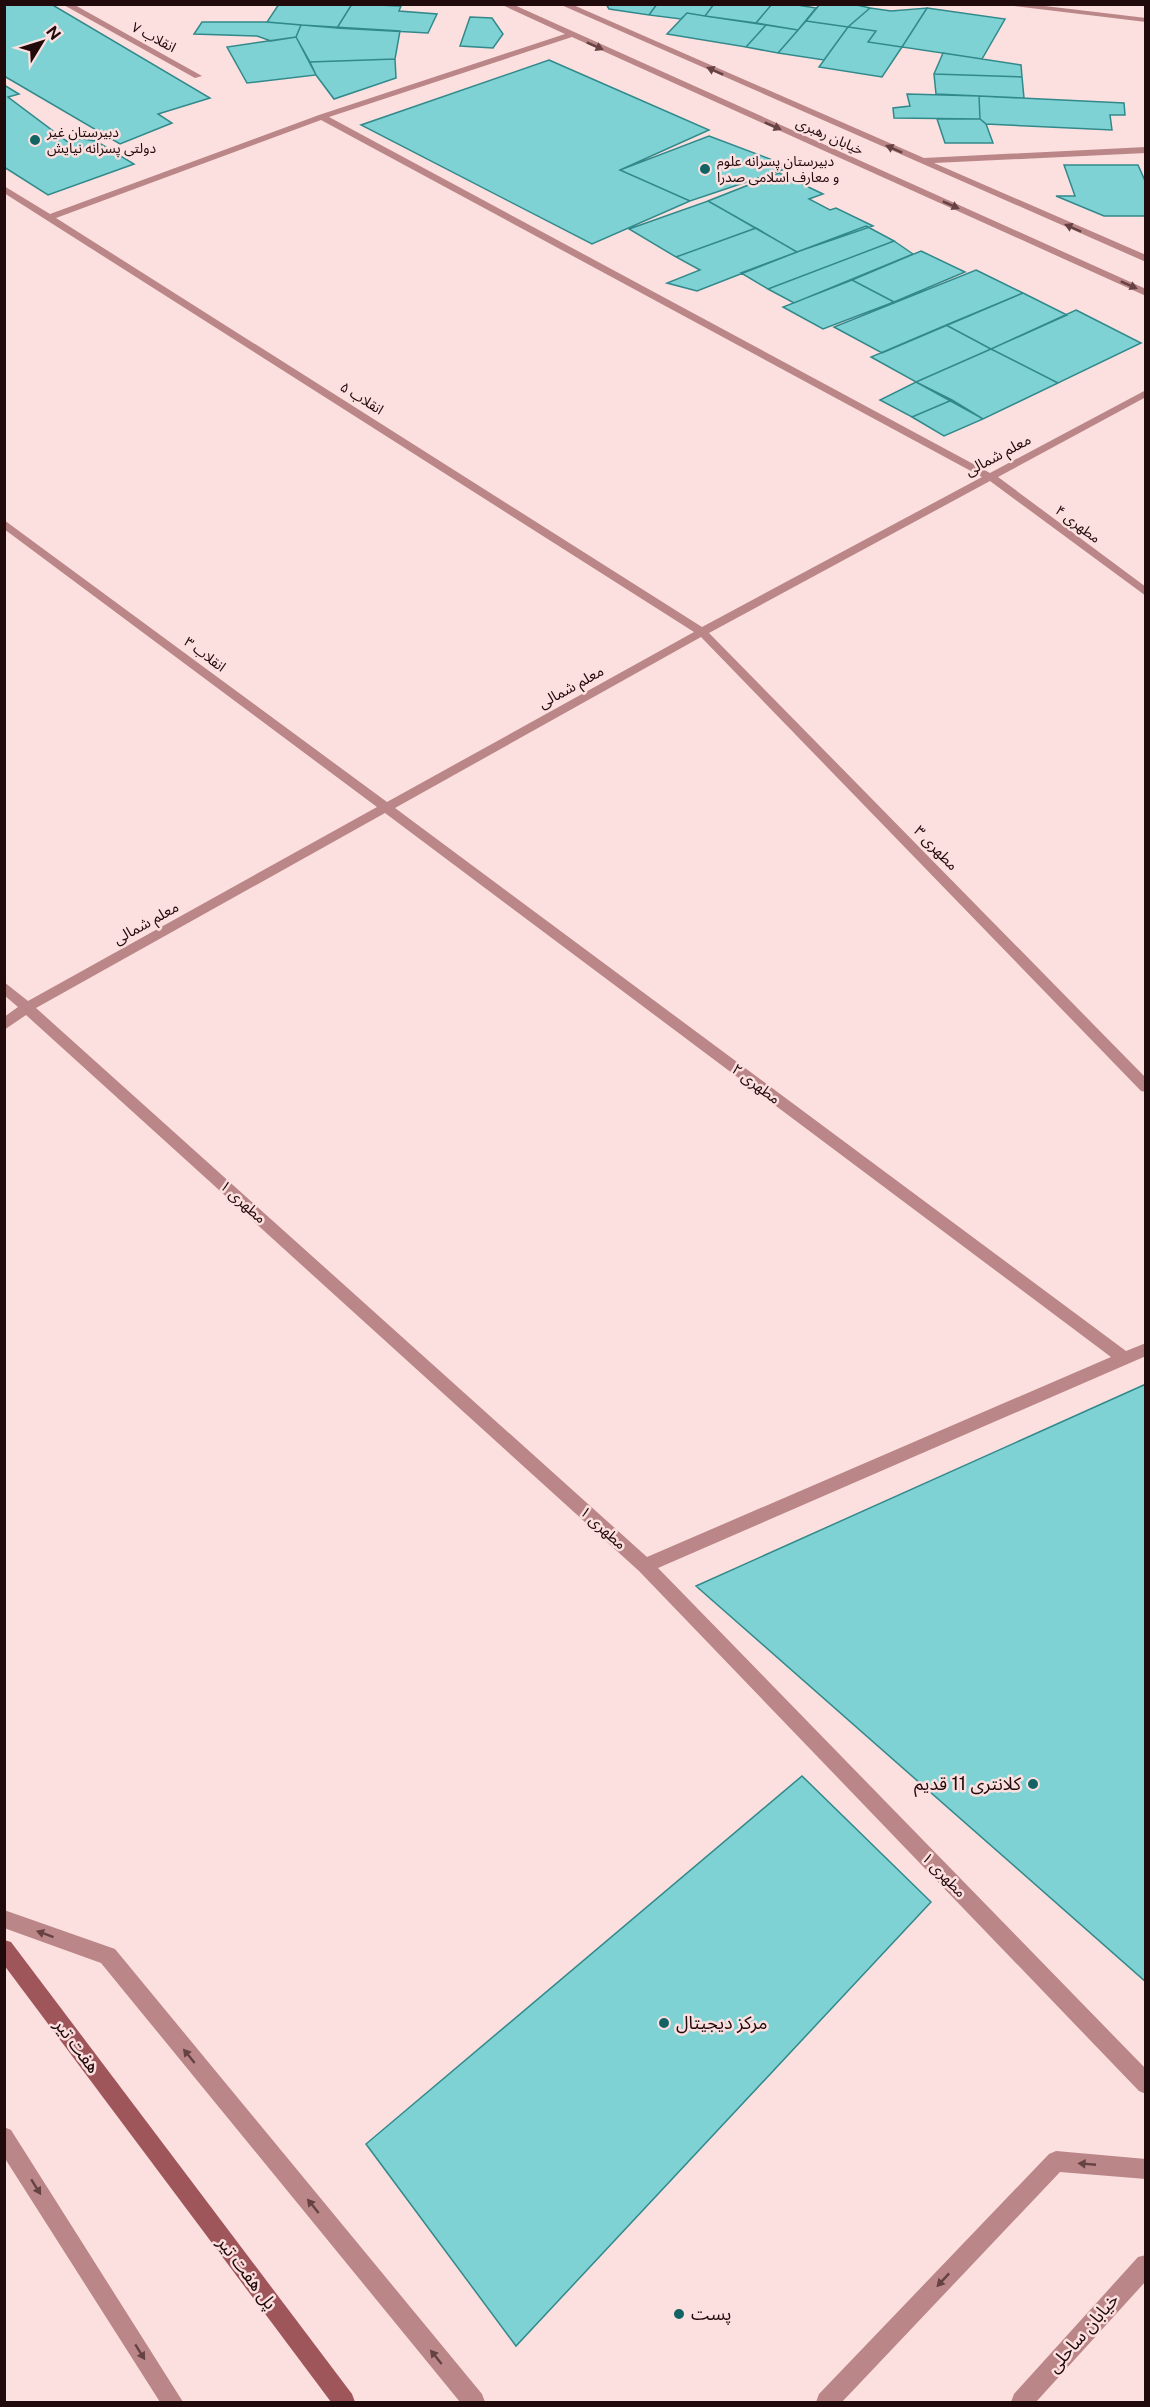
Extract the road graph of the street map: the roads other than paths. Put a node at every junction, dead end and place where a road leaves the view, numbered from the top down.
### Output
1 (66, 4) edge
2 (504, 4) edge
3 (563, 4) edge
4 (1002, 4) edge
5 (1146, 20) edge
6 (571, 35) junction
7 (198, 76) dead end
8 (322, 117) junction
9 (1146, 150) edge
10 (920, 161) junction
11 (4, 189) edge
12 (50, 217) junction
13 (1146, 260) edge
14 (1146, 293) edge
15 (1146, 393) edge
16 (1130, 402) junction
17 (1146, 410) edge
18 (992, 478) junction
19 (4, 523) edge
20 (1146, 593) edge
21 (702, 632) junction
22 (388, 809) junction
23 (4, 987) edge
24 (13, 1017) edge
25 (1146, 1087) edge
26 (1146, 1349) edge
27 (1124, 1358) junction
28 (645, 1566) junction
29 (4, 1919) edge
30 (4, 1949) edge
31 (1146, 2084) edge
32 (4, 2137) edge
33 (150, 2143) joint
34 (1146, 2169) edge
35 (1146, 2265) edge
36 (172, 2403) edge
37 (344, 2403) edge
38 (474, 2403) edge
39 (827, 2403) edge
40 (1022, 2403) edge

1 - 7 street, انقلاب ۷
2 - 6 street, خیابان رهبری
10 -> 3 street, خیابان رهبری
4 - 5 street
6 - 8 street
6 -> 14 street, خیابان رهبری
8 - 12 street
8 - 18 street, مطهری ۴
9 - 10 street
13 -> 10 street, خیابان رهبری
11 - 12 street, انقلاب ۵
12 - 21 street, انقلاب ۵
15 - 16 street, معلم شمالی
16 - 17 street
16 - 18 street, معلم شمالی
18 - 20 street, مطهری ۴
18 - 21 street, معلم شمالی
19 - 22 street, انقلاب ۳
21 - 22 street, معلم شمالی
21 - 25 street, مطهری ۳
22 - 24 street, معلم شمالی
22 - 27 street, مطهری ۲
23 - 24 street, مطهری ۱
24 - 28 street, مطهری ۱
26 - 27 street
27 - 28 street
28 - 31 street, مطهری ۱
38 -> 29 street
30 - 33 main road, هفت تیر
32 -> 36 street
33 - 37 main road, پل هفت تیر
34 -> 39 street
35 - 40 street, خیابان ساحلی

